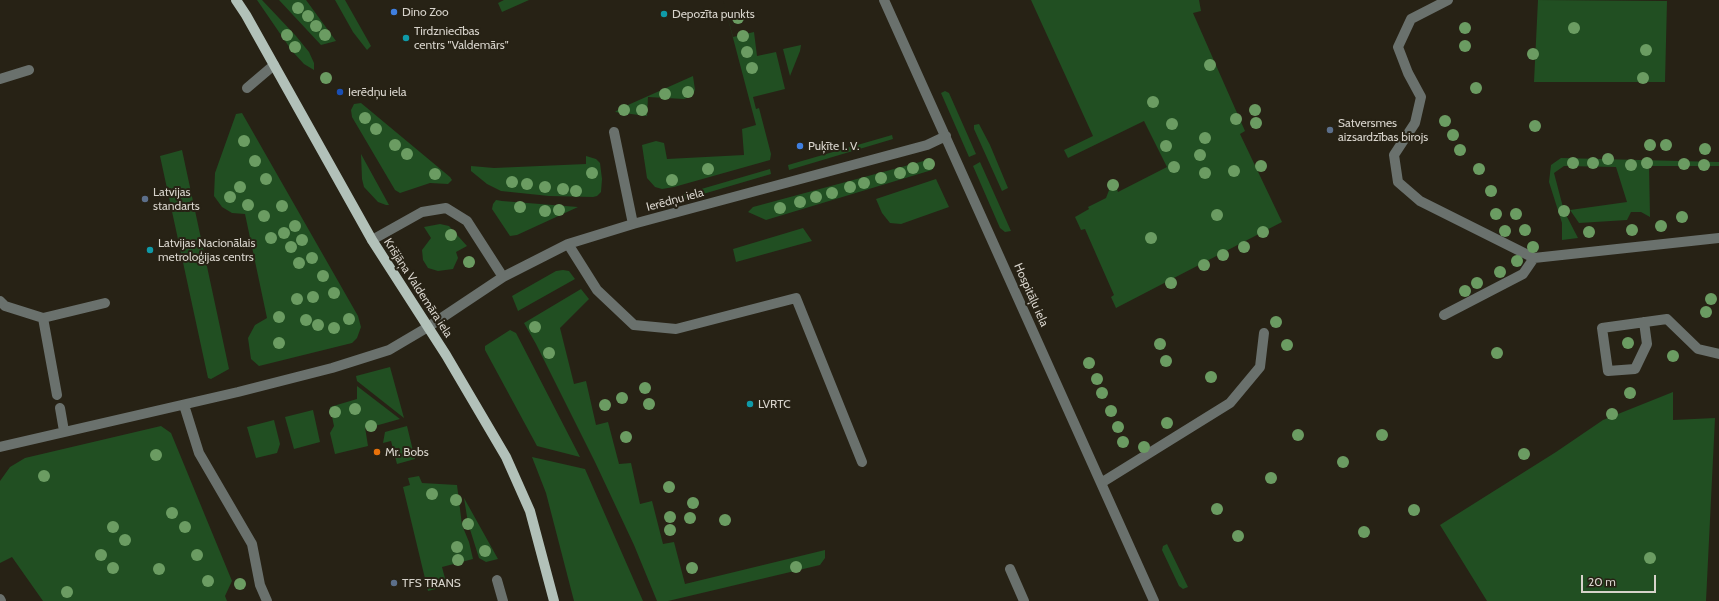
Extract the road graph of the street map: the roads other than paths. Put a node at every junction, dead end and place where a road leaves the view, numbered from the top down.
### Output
1 (236, 0) edge
2 (884, 0) edge
3 (1448, 0) edge
4 (274, 65) junction
5 (29, 70) dead end
6 (0, 79) edge
7 (247, 88) dead end
8 (614, 132) dead end
9 (946, 136) junction
10 (633, 224) junction
11 (1719, 238) edge
12 (372, 240) junction
13 (568, 244) junction
14 (1534, 258) junction
15 (503, 277) junction
16 (0, 301) edge
17 (105, 303) dead end
18 (1444, 315) dead end
19 (43, 318) junction
20 (1644, 322) junction
21 (428, 327) junction
22 (1264, 333) dead end
23 (1719, 354) edge
24 (57, 395) dead end
25 (184, 405) junction
26 (60, 408) dead end
27 (64, 431) junction
28 (0, 447) edge
29 (862, 462) dead end
30 (1101, 483) junction
31 (1010, 569) dead end
32 (497, 580) dead end
33 (267, 601) edge
34 (503, 601) edge
35 (554, 601) edge
36 (1024, 601) edge
37 (1154, 601) edge

1 - 4 main road, Krišjāņa Valdemāra iela
2 - 9 street, Hospitāļu iela
3 - 14 street
4 - 7 street
4 - 12 main road, Krišjāņa Valdemāra iela
5 - 6 street
8 - 10 street
9 - 10 street, Ierēdņu iela
9 - 30 street, Hospitāļu iela
10 - 13 street, Ierēdņu iela
11 - 14 street
12 - 15 street
12 - 21 main road, Krišjāņa Valdemāra iela
13 - 15 street, Ierēdņu iela
13 - 29 street
14 - 18 street
15 - 21 street, Ierēdņu iela
16 - 19 street
17 - 19 street
19 - 24 street
20 - 20 street
20 - 23 street
21 - 25 street, Ierēdņu iela
21 - 35 main road, Krišjāņa Valdemāra iela
22 - 30 street
25 - 27 street, Ierēdņu iela
25 - 33 street
26 - 27 street
27 - 28 street, Ierēdņu iela
30 - 37 street, Hospitāļu iela
31 - 36 street
32 - 34 street

